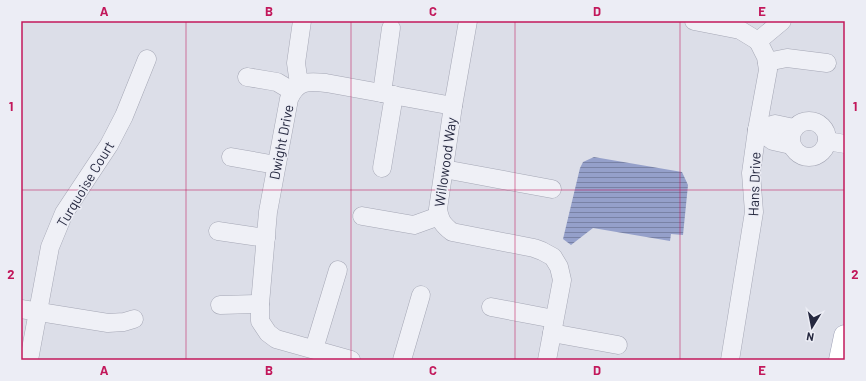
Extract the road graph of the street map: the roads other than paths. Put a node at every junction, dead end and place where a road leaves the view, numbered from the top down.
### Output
1 (302, 21) edge
2 (468, 21) edge
3 (694, 21) edge
4 (782, 21) edge
5 (731, 24) edge
6 (391, 28) dead end
7 (758, 41) junction
8 (147, 60) dead end
9 (767, 62) junction
10 (827, 63) dead end
11 (247, 77) dead end
12 (296, 88) junction
13 (388, 94) junction
14 (453, 106) junction
15 (757, 130) junction
16 (793, 136) junction
17 (827, 141) junction
18 (845, 144) edge
19 (231, 157) dead end
20 (276, 165) junction
21 (382, 168) dead end
22 (444, 169) junction
23 (552, 189) dead end
24 (362, 216) dead end
25 (439, 216) junction
26 (218, 231) dead end
27 (266, 238) junction
28 (338, 270) dead end
29 (421, 295) dead end
30 (260, 304) junction
31 (220, 305) dead end
32 (491, 307) dead end
33 (29, 310) edge
34 (134, 319) dead end
35 (553, 326) junction
36 (845, 336) edge
37 (618, 345) dead end
38 (314, 350) junction
39 (342, 359) edge
40 (29, 360) edge
41 (402, 360) edge
42 (547, 360) edge
43 (730, 360) edge
44 (840, 360) edge

1 - 12 street
2 - 14 street, Willowood Way
3 - 5 street
4 - 7 street
5 - 7 street
6 - 13 street
7 - 9 street, Hans Drive
8 - 33 street, Turquoise Court
9 - 10 street
9 - 15 street, Hans Drive
11 - 12 street
12 - 13 street
12 - 20 street, Dwight Drive
13 - 14 street
13 - 21 street
14 - 22 street, Willowood Way
15 - 16 street
15 - 43 street, Hans Drive
16 - 17 street
16 - 17 street
17 - 18 street
19 - 20 street
20 - 27 street, Dwight Drive
22 - 23 street
22 - 25 street, Willowood Way
24 - 25 street
25 - 35 street, Willowood Way
26 - 27 street
27 - 30 street, Dwight Drive
28 - 38 street
29 - 41 street
30 - 31 street
30 - 38 street, Dwight Drive
32 - 35 street
33 - 34 street
33 - 40 street, Turquoise Court
35 - 37 street
35 - 42 street, Willowood Way
36 - 44 main road
38 - 39 street

